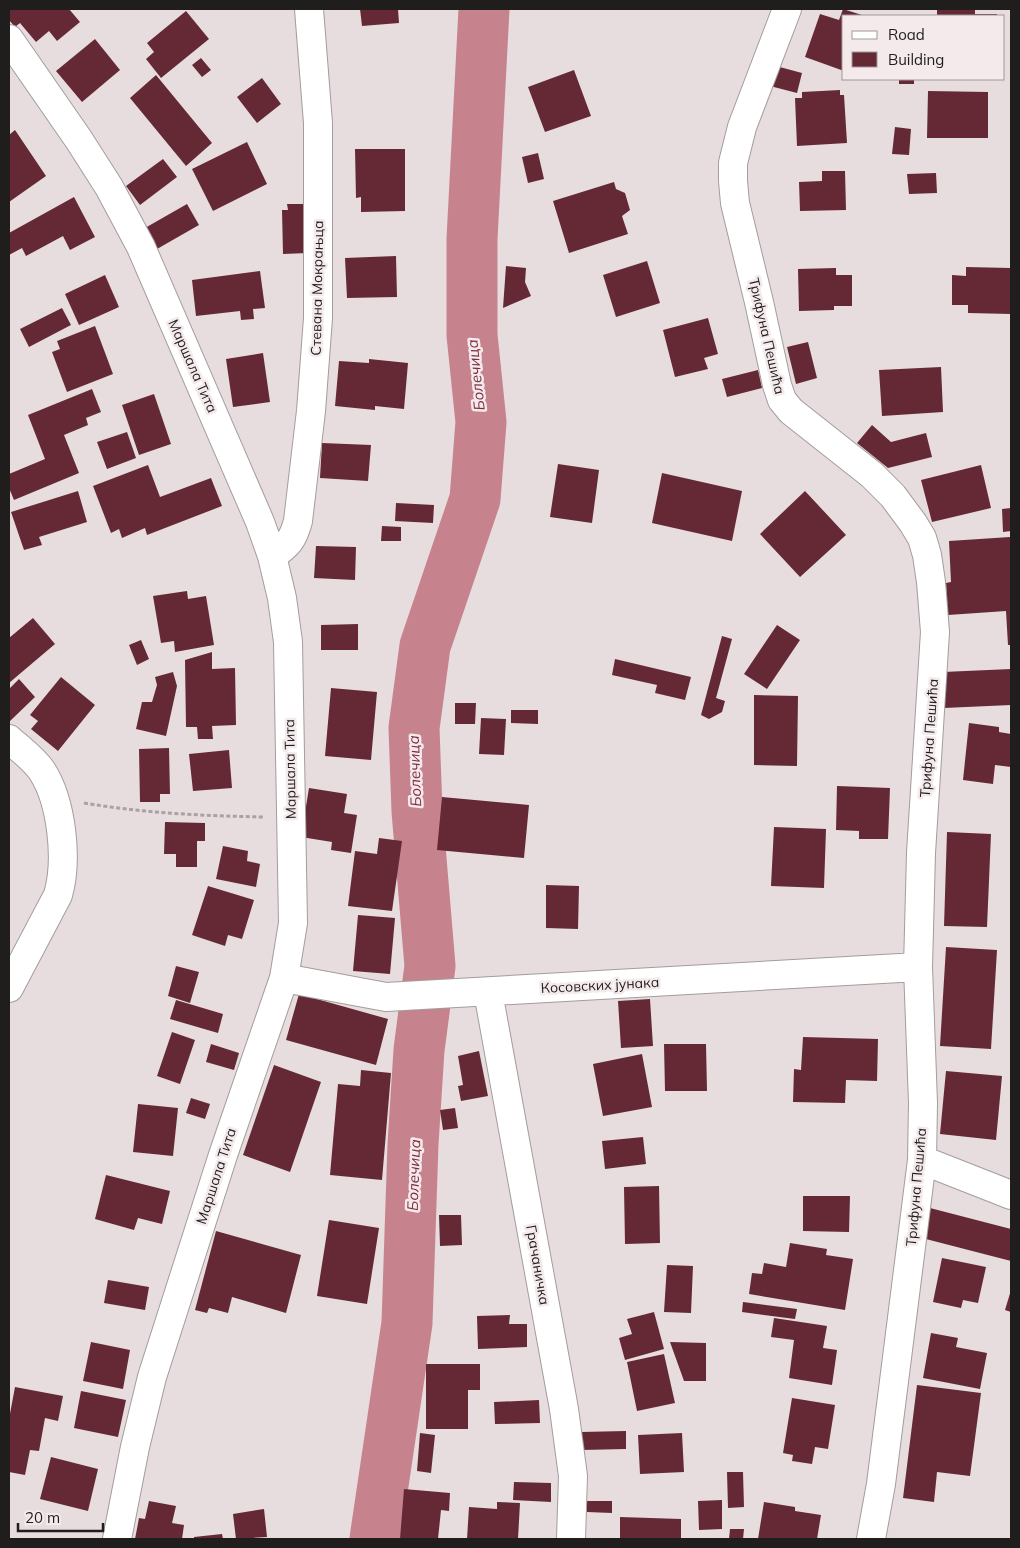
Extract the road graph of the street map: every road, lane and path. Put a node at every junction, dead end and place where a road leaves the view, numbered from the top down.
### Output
1 (309, 9) edge
2 (787, 9) edge
3 (9, 39) edge
4 (272, 556) junction
5 (9, 739) edge
6 (54, 799) junction
7 (290, 817) junction
8 (918, 967) junction
9 (284, 978) junction
10 (9, 988) edge
11 (488, 992) junction
12 (922, 1160) junction
13 (1011, 1195) edge
14 (117, 1539) edge
15 (571, 1539) edge
16 (871, 1539) edge

1 - 4 street, Стевана Мокрањца
2 - 8 street, Трифуна Пешића
3 - 4 street, Маршала Тита
4 - 7 street, Маршала Тита
5 - 6 street
6 - 7 path
6 - 10 street
7 - 9 street, Маршала Тита
8 - 11 street, Косовских јунака
8 - 12 street, Трифуна Пешића
9 - 11 street, Косовских јунака
9 - 14 street, Маршала Тита
11 - 15 street, Грачаничка
12 - 13 street
12 - 16 street, Трифуна Пешића

